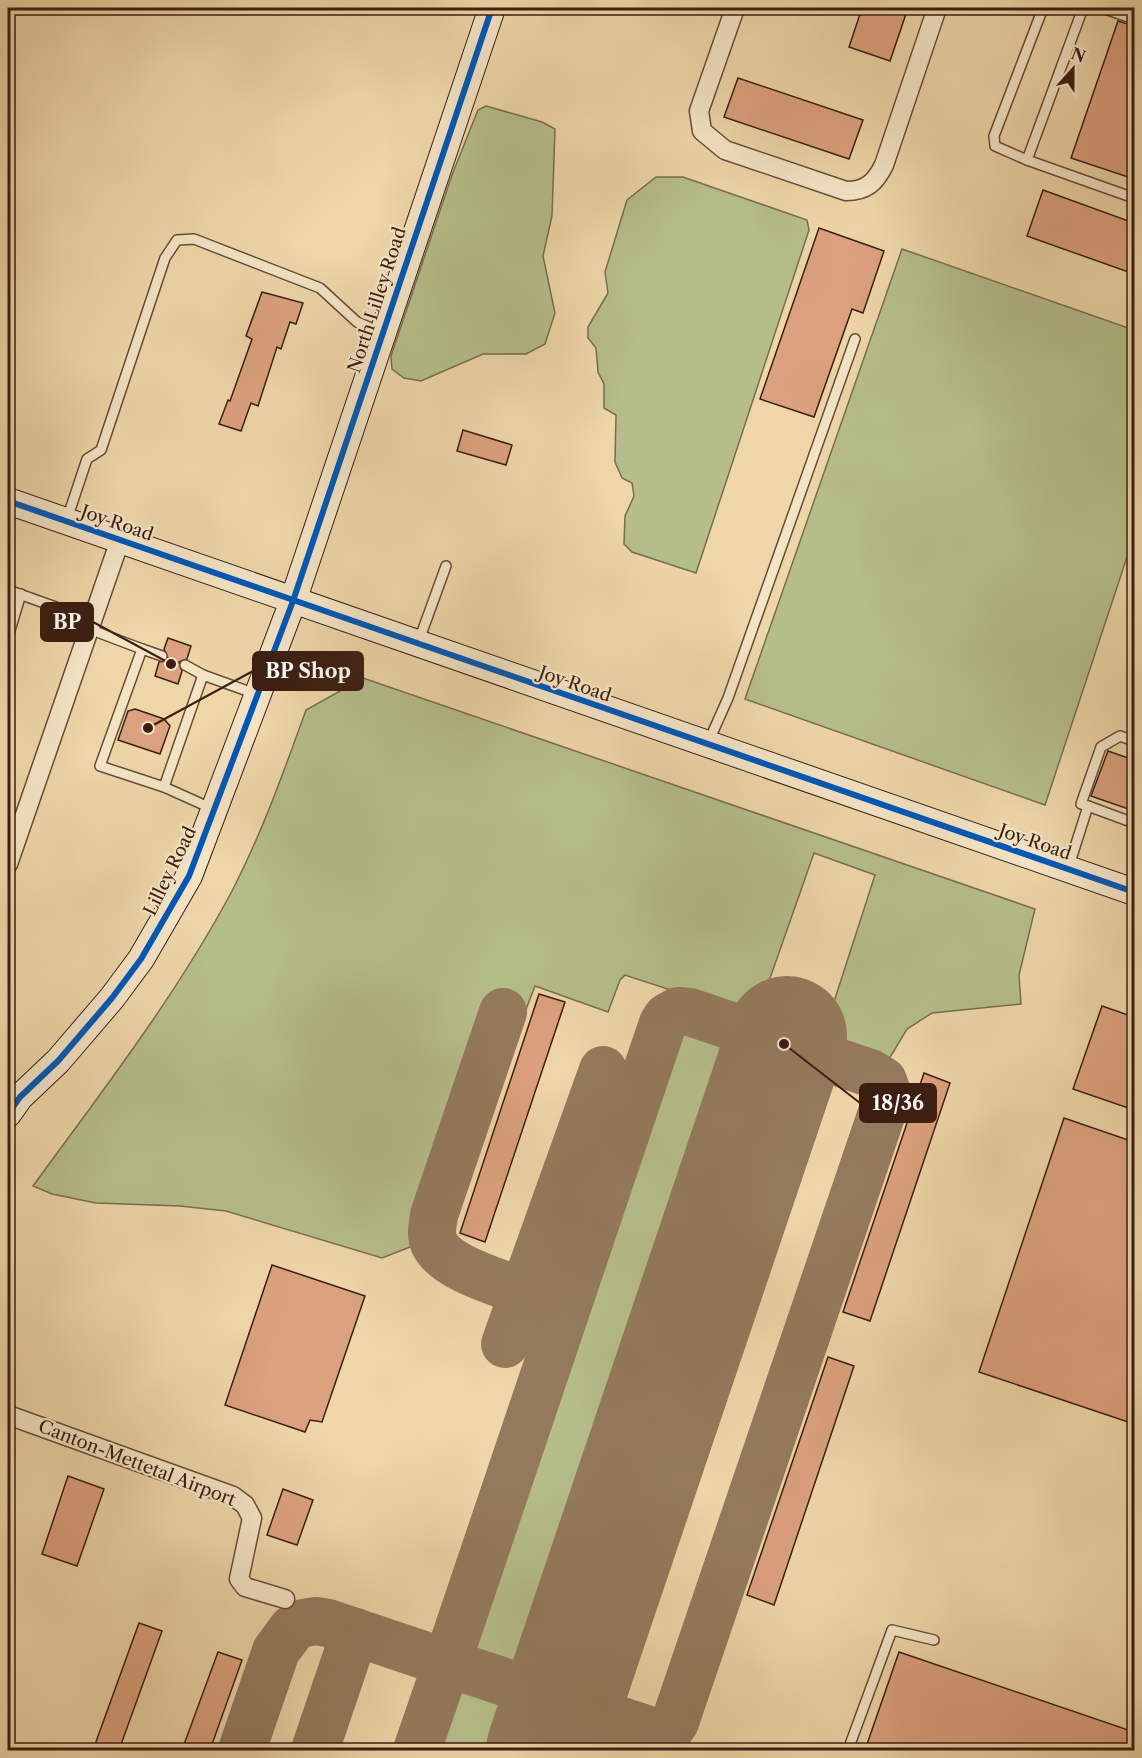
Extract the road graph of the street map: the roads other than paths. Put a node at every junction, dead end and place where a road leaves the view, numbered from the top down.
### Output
1 (735, 8) edge
2 (937, 8) edge
3 (1043, 8) edge
4 (1083, 8) edge
5 (1102, 8) edge
6 (488, 9) edge
7 (1134, 19) edge
8 (1028, 160) junction
9 (1134, 198) edge
10 (382, 333) junction
11 (855, 339) dead end
12 (8, 501) edge
13 (66, 521) junction
14 (120, 540) junction
15 (446, 566) dead end
16 (8, 590) edge
17 (21, 594) junction
18 (292, 601) junction
19 (90, 624) junction
20 (8, 637) edge
21 (417, 645) junction
22 (142, 649) junction
23 (162, 656) dead end
24 (185, 665) dead end
25 (203, 675) junction
26 (256, 694) junction
27 (1134, 741) edge
28 (707, 745) junction
29 (164, 787) junction
30 (1088, 806) junction
31 (215, 810) junction
32 (1134, 823) edge
33 (8, 864) edge
34 (1068, 869) junction
35 (1134, 892) edge
36 (8, 1114) edge
37 (8, 1415) edge
38 (285, 1599) dead end
39 (934, 1640) dead end
40 (848, 1750) edge

1 - 2 street
3 - 8 lane
4 - 8 lane
5 - 7 lane
6 - 10 street, North Lilley Road
8 - 9 lane
10 - 13 lane
10 - 18 street, North Lilley Road
11 - 28 lane
12 - 13 street, Joy Road
13 - 14 street, Joy Road
14 - 18 street, Joy Road
14 - 19 street
15 - 21 lane
16 - 17 lane
17 - 19 lane
17 - 20 lane
18 - 21 street, Joy Road
18 - 26 street, Lilley Road
19 - 22 lane
19 - 33 street
21 - 28 street, Joy Road
22 - 23 lane
22 - 29 lane
24 - 25 lane
25 - 26 lane
25 - 29 lane
26 - 31 street, Lilley Road
27 - 30 lane
28 - 34 street, Joy Road
29 - 31 lane
30 - 32 lane
30 - 34 lane
31 - 36 street, Lilley Road
34 - 35 street, Joy Road
37 - 38 street, Canton-Mettetal Airport
39 - 40 lane

